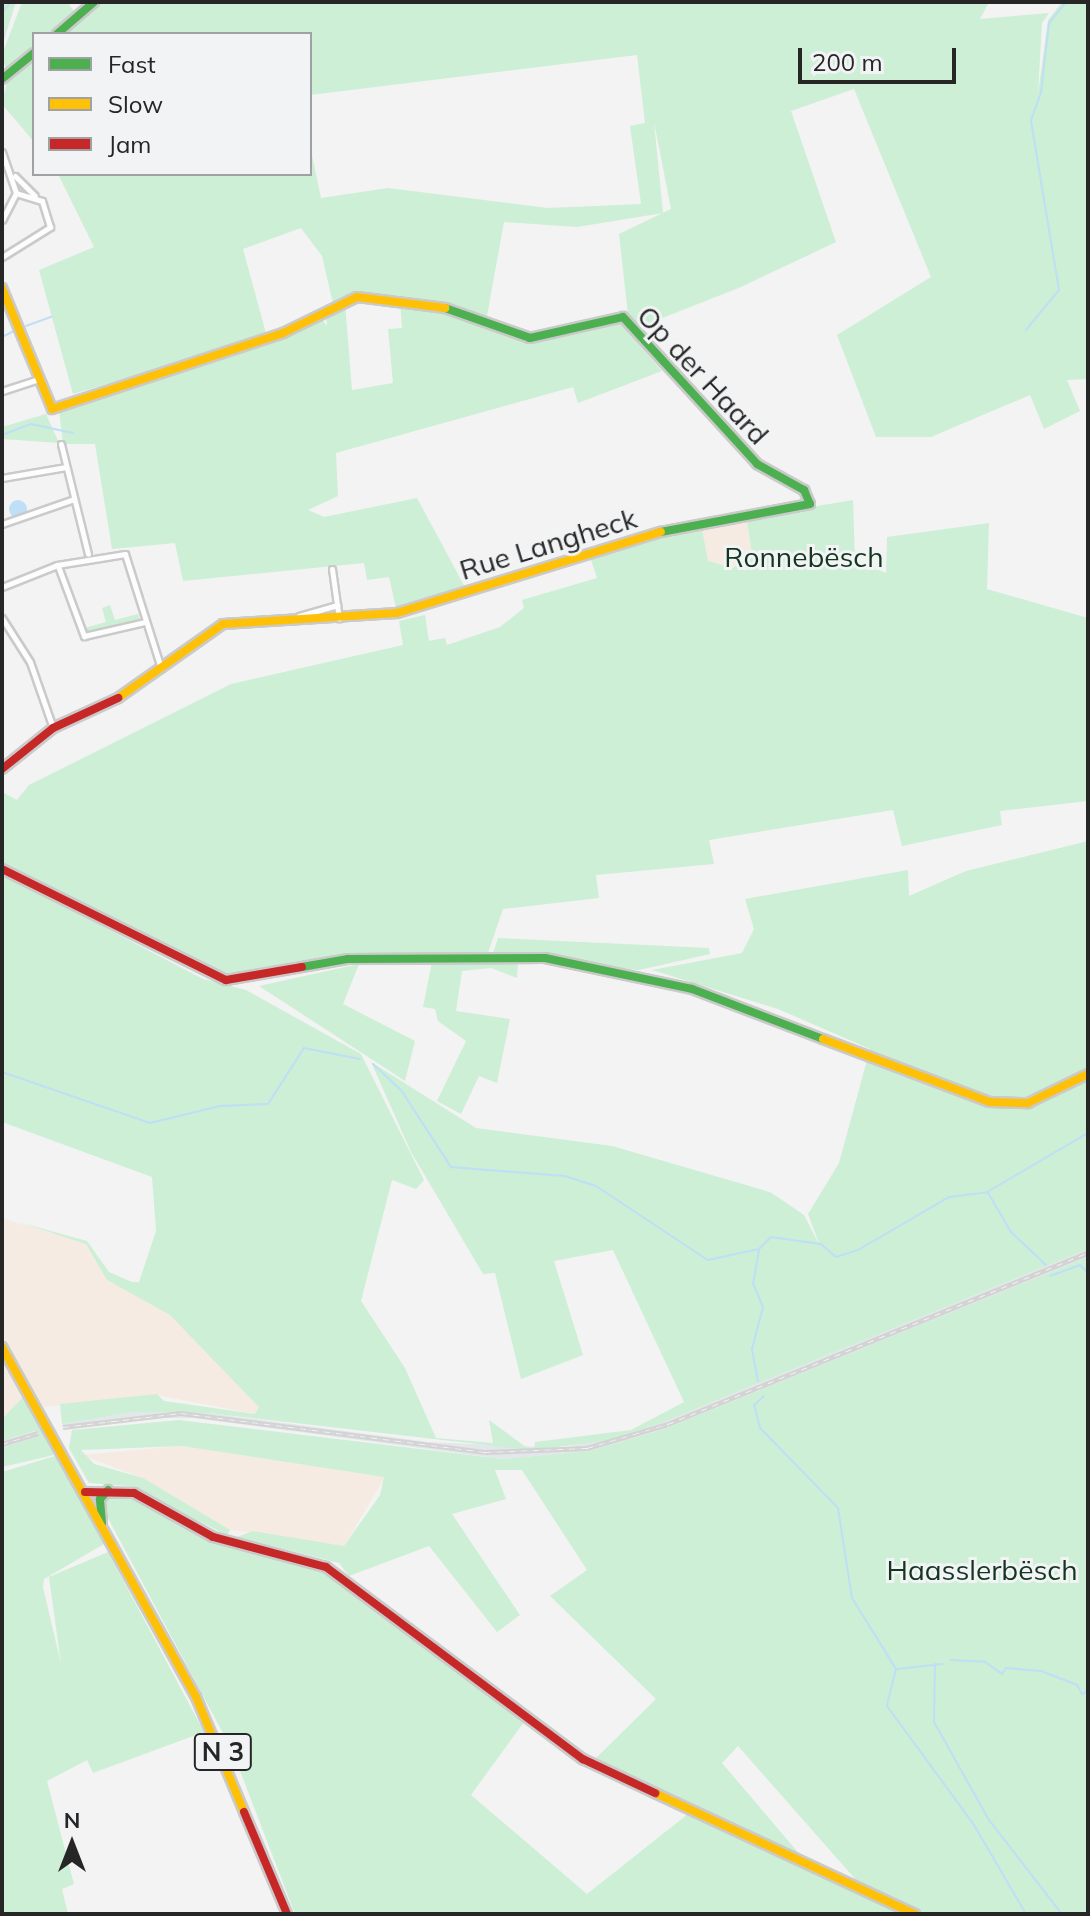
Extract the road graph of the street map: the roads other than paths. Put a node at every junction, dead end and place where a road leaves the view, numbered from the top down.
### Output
1 (94, 2) edge
2 (59, 32) edge
3 (32, 55) edge
4 (2, 79) edge
5 (2, 152) edge
6 (15, 176) junction
7 (16, 193) junction
8 (35, 196) junction
9 (2, 220) edge
10 (2, 257) edge
11 (2, 288) edge
12 (41, 379) junction
13 (2, 391) edge
14 (61, 444) dead end
15 (66, 467) junction
16 (2, 478) edge
17 (74, 499) junction
18 (810, 504) joint
19 (2, 524) edge
20 (88, 554) dead end
21 (57, 565) junction
22 (332, 569) dead end
23 (2, 587) edge
24 (337, 605) junction
25 (299, 616) junction
26 (2, 618) edge
27 (340, 620) junction
28 (145, 622) junction
29 (161, 668) junction
30 (53, 728) junction
31 (2, 769) edge
32 (2, 869) edge
33 (1088, 1074) edge
34 (2, 1347) edge
35 (109, 1489) junction
36 (85, 1492) junction
37 (102, 1523) junction
38 (287, 1914) edge
39 (915, 1914) edge

1 - 2 main road
3 - 4 main road
5 - 6 street
6 - 7 street
6 - 8 street
7 - 8 street
7 - 9 street
8 - 10 street
11 - 12 main road
12 - 13 street
12 - 18 main road, Op der Haard
14 - 15 street
15 - 16 street
15 - 17 street
17 - 19 street
17 - 20 street
18 - 27 main road, Rue Langheck
21 - 23 street
21 - 28 street
21 - 28 street
22 - 24 street
24 - 25 street, Rue Langheck
24 - 27 street
25 - 27 main road, Rue Langheck
25 - 29 main road, Rue Langheck
26 - 30 street
28 - 29 street
29 - 30 main road, Rue Langheck
30 - 31 main road, Rue Langheck
32 - 33 main road
34 - 36 main road, N 3
35 - 36 main road
35 - 37 main road
35 - 39 main road
36 - 37 main road, N 3
37 - 38 main road, N 3

